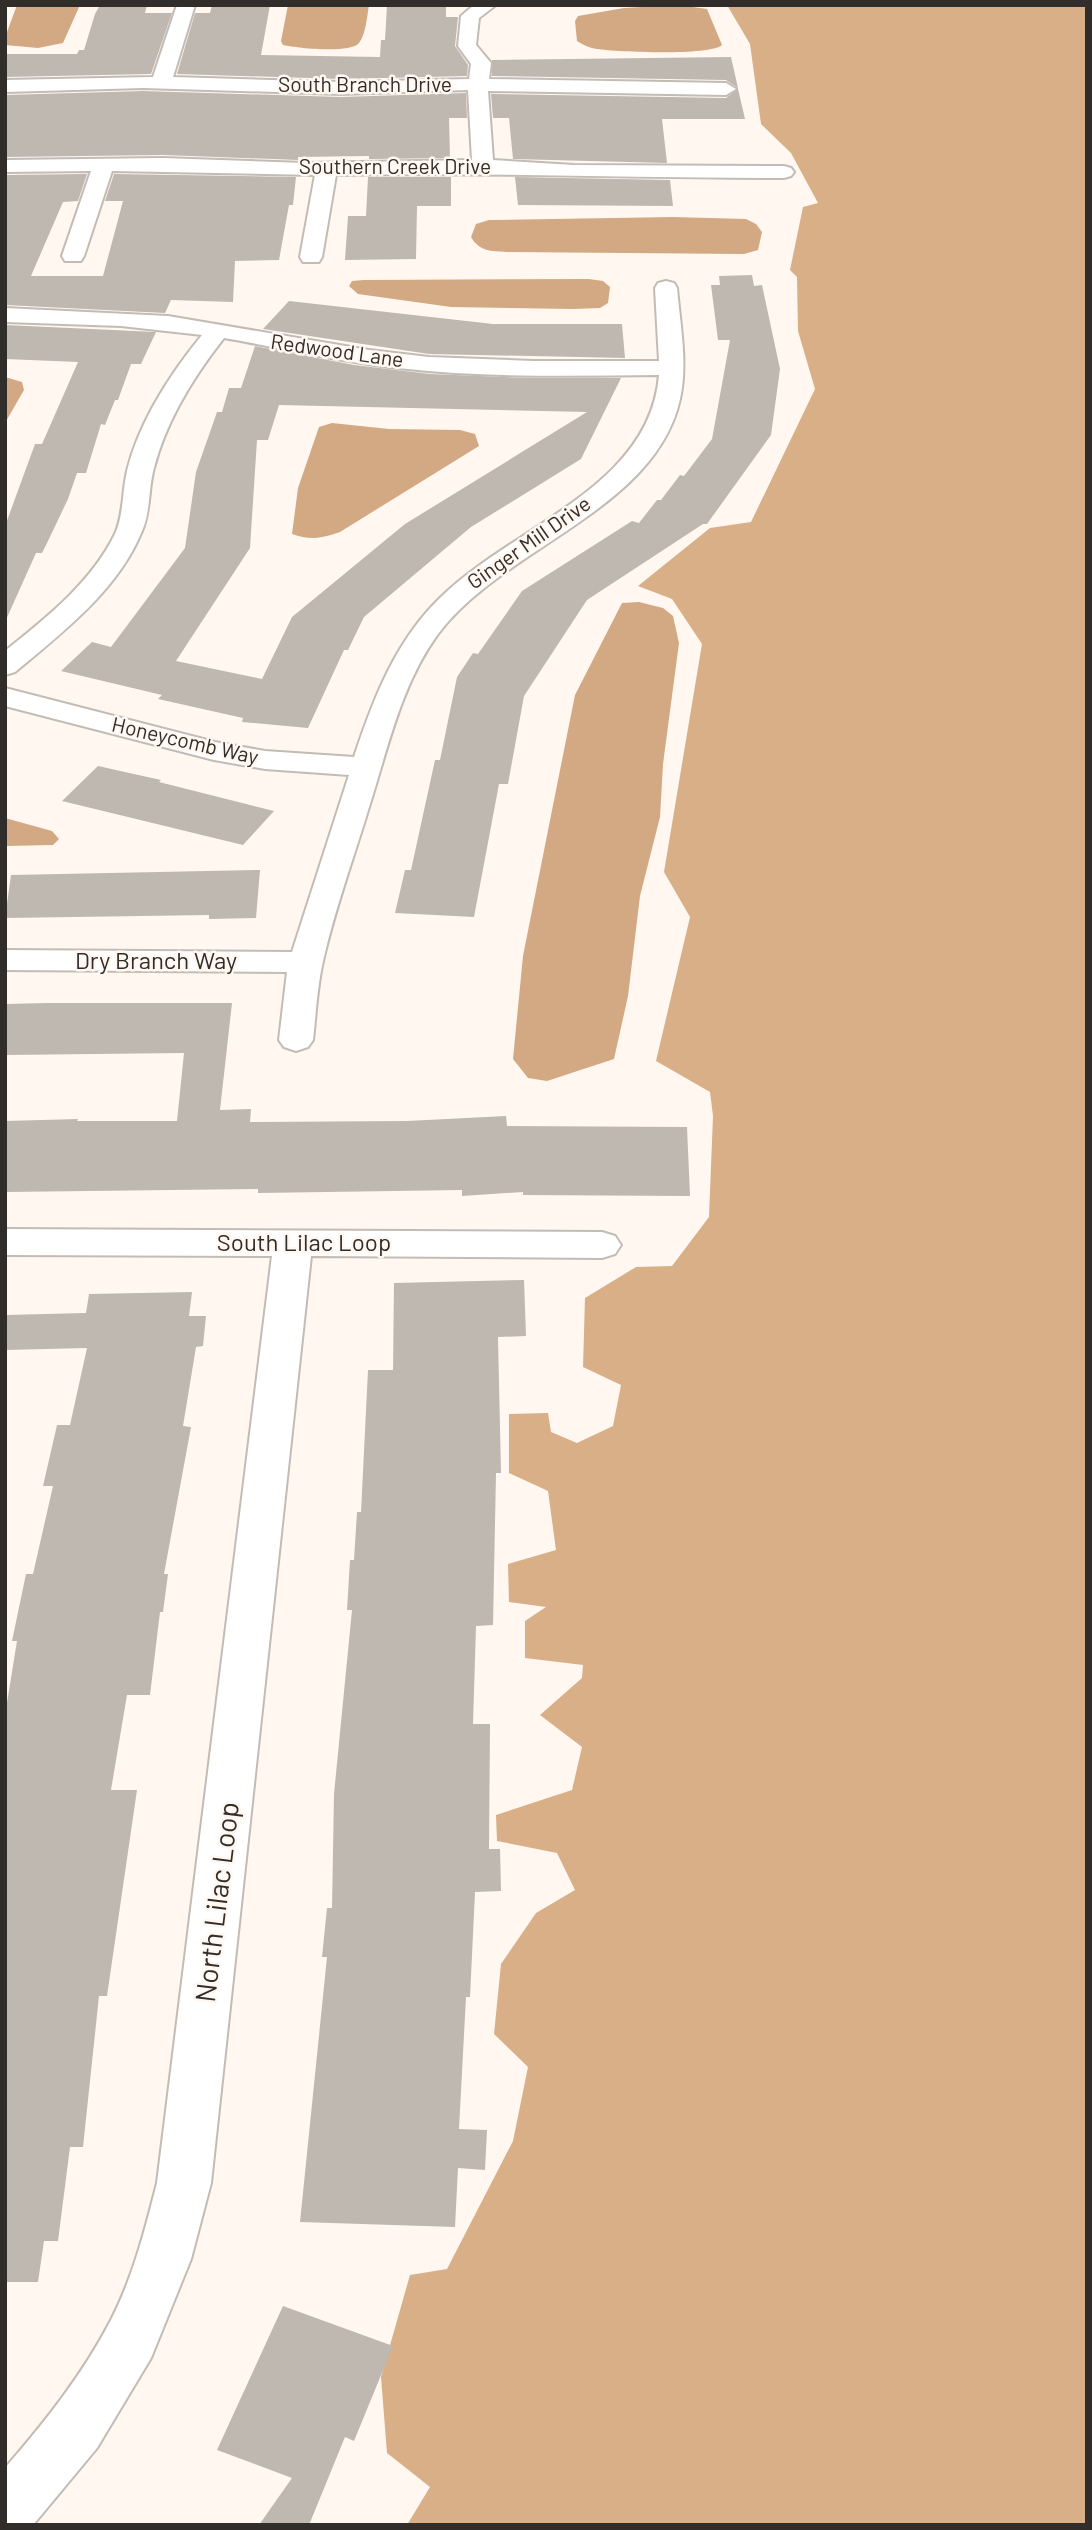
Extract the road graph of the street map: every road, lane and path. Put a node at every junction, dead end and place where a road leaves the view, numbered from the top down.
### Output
1 (186, 5) edge
2 (487, 5) edge
3 (161, 83) junction
4 (477, 84) junction
5 (5, 86) edge
6 (726, 89) dead end
7 (104, 164) junction
8 (5, 166) edge
9 (483, 166) junction
10 (327, 169) junction
11 (784, 172) dead end
12 (73, 256) dead end
13 (311, 257) dead end
14 (666, 288) dead end
15 (5, 315) edge
16 (218, 331) junction
17 (671, 368) junction
18 (5, 666) edge
19 (5, 697) edge
20 (367, 767) junction
21 (5, 960) edge
22 (306, 962) junction
23 (296, 1040) dead end
24 (5, 1242) edge
25 (293, 1243) junction
26 (602, 1244) dead end
27 (5, 2513) edge

1 - 3 street
2 - 4 street
3 - 4 street, South Branch Drive
3 - 5 street, South Branch Drive
4 - 6 street, South Branch Drive
4 - 9 street
7 - 8 street, Southern Creek Drive
7 - 10 street, Southern Creek Drive
7 - 12 street
9 - 10 street, Southern Creek Drive
9 - 11 street, Southern Creek Drive
10 - 13 street
14 - 17 street, Ginger Mill Drive
15 - 16 street, Redwood Lane
16 - 17 street, Redwood Lane
16 - 18 street
17 - 20 street, Ginger Mill Drive
19 - 20 street, Honeycomb Way
20 - 22 street, Ginger Mill Drive
21 - 22 street, Dry Branch Way
22 - 23 street, Ginger Mill Drive
24 - 25 street, South Lilac Loop
25 - 26 street, South Lilac Loop
25 - 27 street, North Lilac Loop

